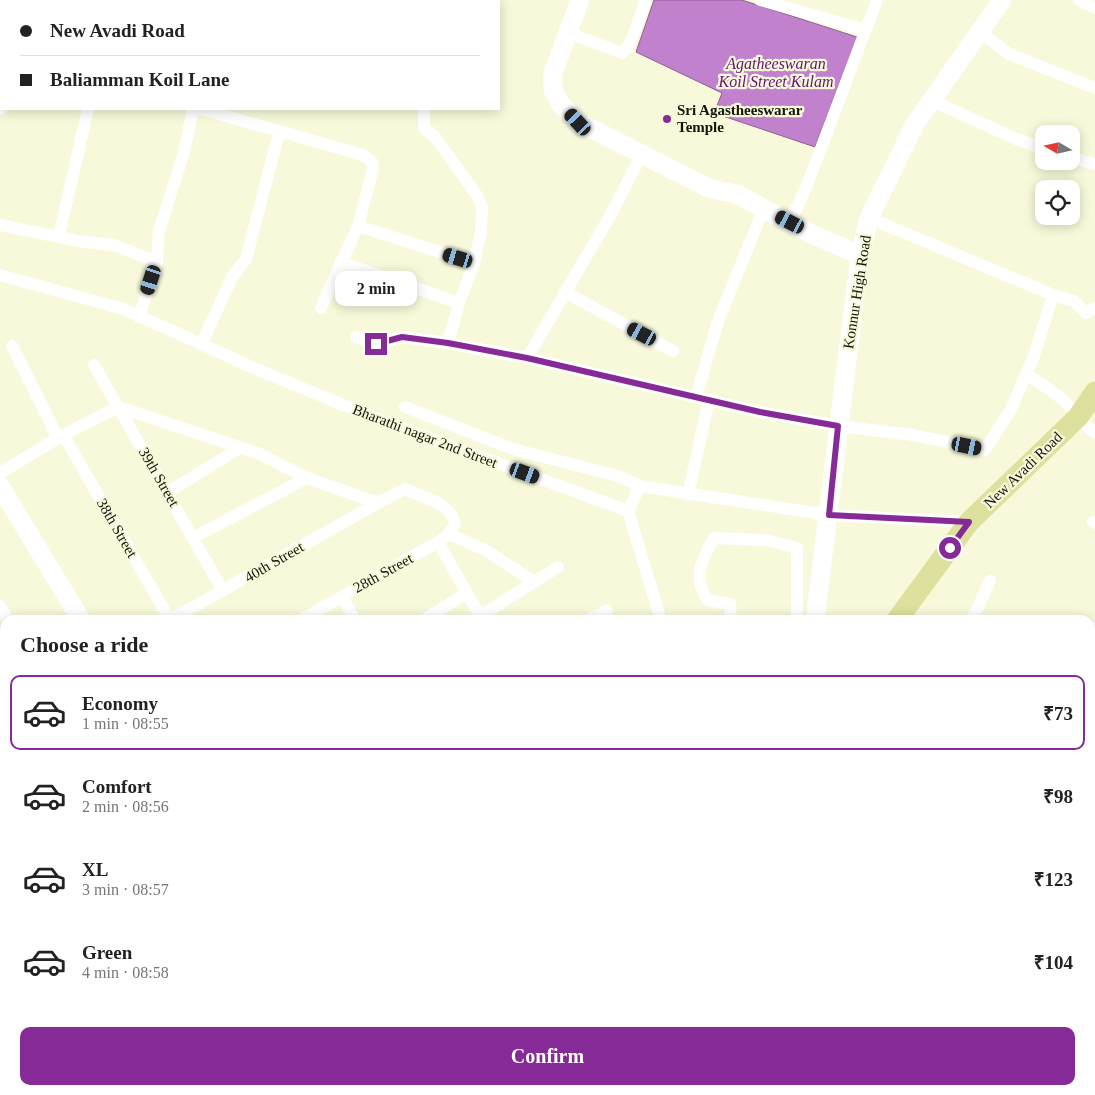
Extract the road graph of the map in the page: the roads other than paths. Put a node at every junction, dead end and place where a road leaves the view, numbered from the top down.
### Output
1 (580, 0) edge
2 (646, 0) edge
3 (760, 0) edge
4 (877, 0) edge
5 (1002, 0) edge
6 (1079, 0) edge
7 (1095, 8) edge
8 (866, 30) junction
9 (980, 32) junction
10 (568, 33) junction
11 (1095, 88) edge
12 (931, 100) junction
13 (88, 110) edge
14 (193, 110) edge
15 (204, 110) edge
16 (424, 110) edge
17 (279, 133) junction
18 (1035, 146) edge
19 (641, 156) junction
20 (1080, 160) edge
21 (1095, 164) edge
22 (764, 208) junction
23 (870, 218) junction
24 (790, 222) junction
25 (0, 225) edge
26 (358, 226) junction
27 (59, 236) junction
28 (860, 254) junction
29 (157, 262) junction
30 (340, 262) junction
31 (474, 263) junction
32 (0, 275) edge
33 (565, 292) junction
34 (1053, 295) junction
35 (459, 303) junction
36 (321, 308) dead end
37 (1095, 308) edge
38 (140, 316) junction
39 (356, 337) dead end
40 (202, 343) junction
41 (448, 343) junction
42 (12, 346) dead end
43 (673, 351) dead end
44 (527, 358) junction
45 (94, 365) dead end
46 (1026, 374) junction
47 (1095, 392) edge
48 (696, 397) junction
49 (709, 400) junction
50 (118, 407) junction
51 (405, 407) dead end
52 (1088, 420) edge
53 (838, 426) junction
54 (61, 437) junction
55 (495, 442) junction
56 (240, 448) junction
57 (490, 461) junction
58 (0, 473) edge
59 (307, 478) junction
60 (0, 486) edge
61 (640, 486) junction
62 (168, 492) junction
63 (688, 495) junction
64 (378, 503) junction
65 (628, 511) junction
66 (829, 515) junction
67 (969, 522) junction
68 (449, 534) junction
69 (194, 537) junction
70 (438, 542) junction
71 (558, 567) dead end
72 (990, 581) dead end
73 (534, 582) junction
74 (223, 590) junction
75 (467, 594) junction
76 (342, 596) junction
77 (607, 611) dead end
78 (78, 615) edge
79 (167, 615) edge
80 (179, 615) edge
81 (310, 615) edge
82 (352, 615) edge
83 (431, 615) edge
84 (479, 615) edge
85 (485, 615) edge
86 (599, 615) edge
87 (659, 615) edge
88 (731, 615) edge
89 (797, 615) edge
90 (816, 615) edge
91 (901, 615) edge
92 (915, 615) edge
93 (974, 615) edge

1 - 10 main road
2 - 10 street
3 - 8 street
4 - 8 street
5 - 9 main road, Konnur High Road
6 - 7 street
8 - 24 street
9 - 11 street
9 - 12 main road, Konnur High Road
10 - 19 main road
12 - 18 street
12 - 23 main road, Konnur High Road
13 - 27 street
14 - 29 street
15 - 17 street
16 - 31 street
17 - 26 street
17 - 40 street
19 - 22 main road
19 - 33 street
20 - 21 street
22 - 24 main road
22 - 48 street
23 - 28 main road, Konnur High Road
23 - 34 street
24 - 28 main road
25 - 27 street
26 - 30 street
26 - 31 street
27 - 29 street
28 - 53 main road, Konnur High Road
29 - 38 street
30 - 35 street
30 - 36 street
31 - 35 street
32 - 38 street, Bharathi nagar 2nd Street
33 - 43 street
33 - 44 street
34 - 37 street
34 - 46 street
35 - 41 street
38 - 40 street, Bharathi nagar 2nd Street
39 - 41 street
40 - 57 street, Bharathi nagar 2nd Street
41 - 44 street
42 - 54 street, 38th Street
44 - 48 street
45 - 50 street, 39th Street
46 - 52 street
46 - 53 street
47 - 52 main road, New Avadi Road
48 - 49 street
49 - 53 street
49 - 63 street
50 - 54 street
50 - 56 street
50 - 62 street, 39th Street
51 - 55 street
52 - 67 main road, New Avadi Road
52 - 92 main road, New Avadi Road
53 - 66 main road, Konnur High Road
54 - 58 street
54 - 79 street, 38th Street
55 - 57 street
55 - 61 street
56 - 59 street
56 - 62 street
57 - 65 street, Bharathi nagar 2nd Street
59 - 64 street
59 - 69 street
60 - 78 main road
61 - 63 street
61 - 65 street
62 - 69 street, 39th Street
63 - 66 street
64 - 68 street, 40th Street
64 - 74 street, 40th Street
65 - 87 street
66 - 67 street
66 - 90 main road, Konnur High Road
67 - 91 main road, New Avadi Road
68 - 70 street, 28th Street
68 - 73 street
69 - 74 street, 39th Street
70 - 75 street
70 - 76 street, 28th Street
71 - 73 street
72 - 93 street
73 - 85 street
74 - 80 street, 40th Street
75 - 83 street
75 - 84 street
76 - 81 street, 28th Street
76 - 82 street
77 - 86 street
88 - 89 street

